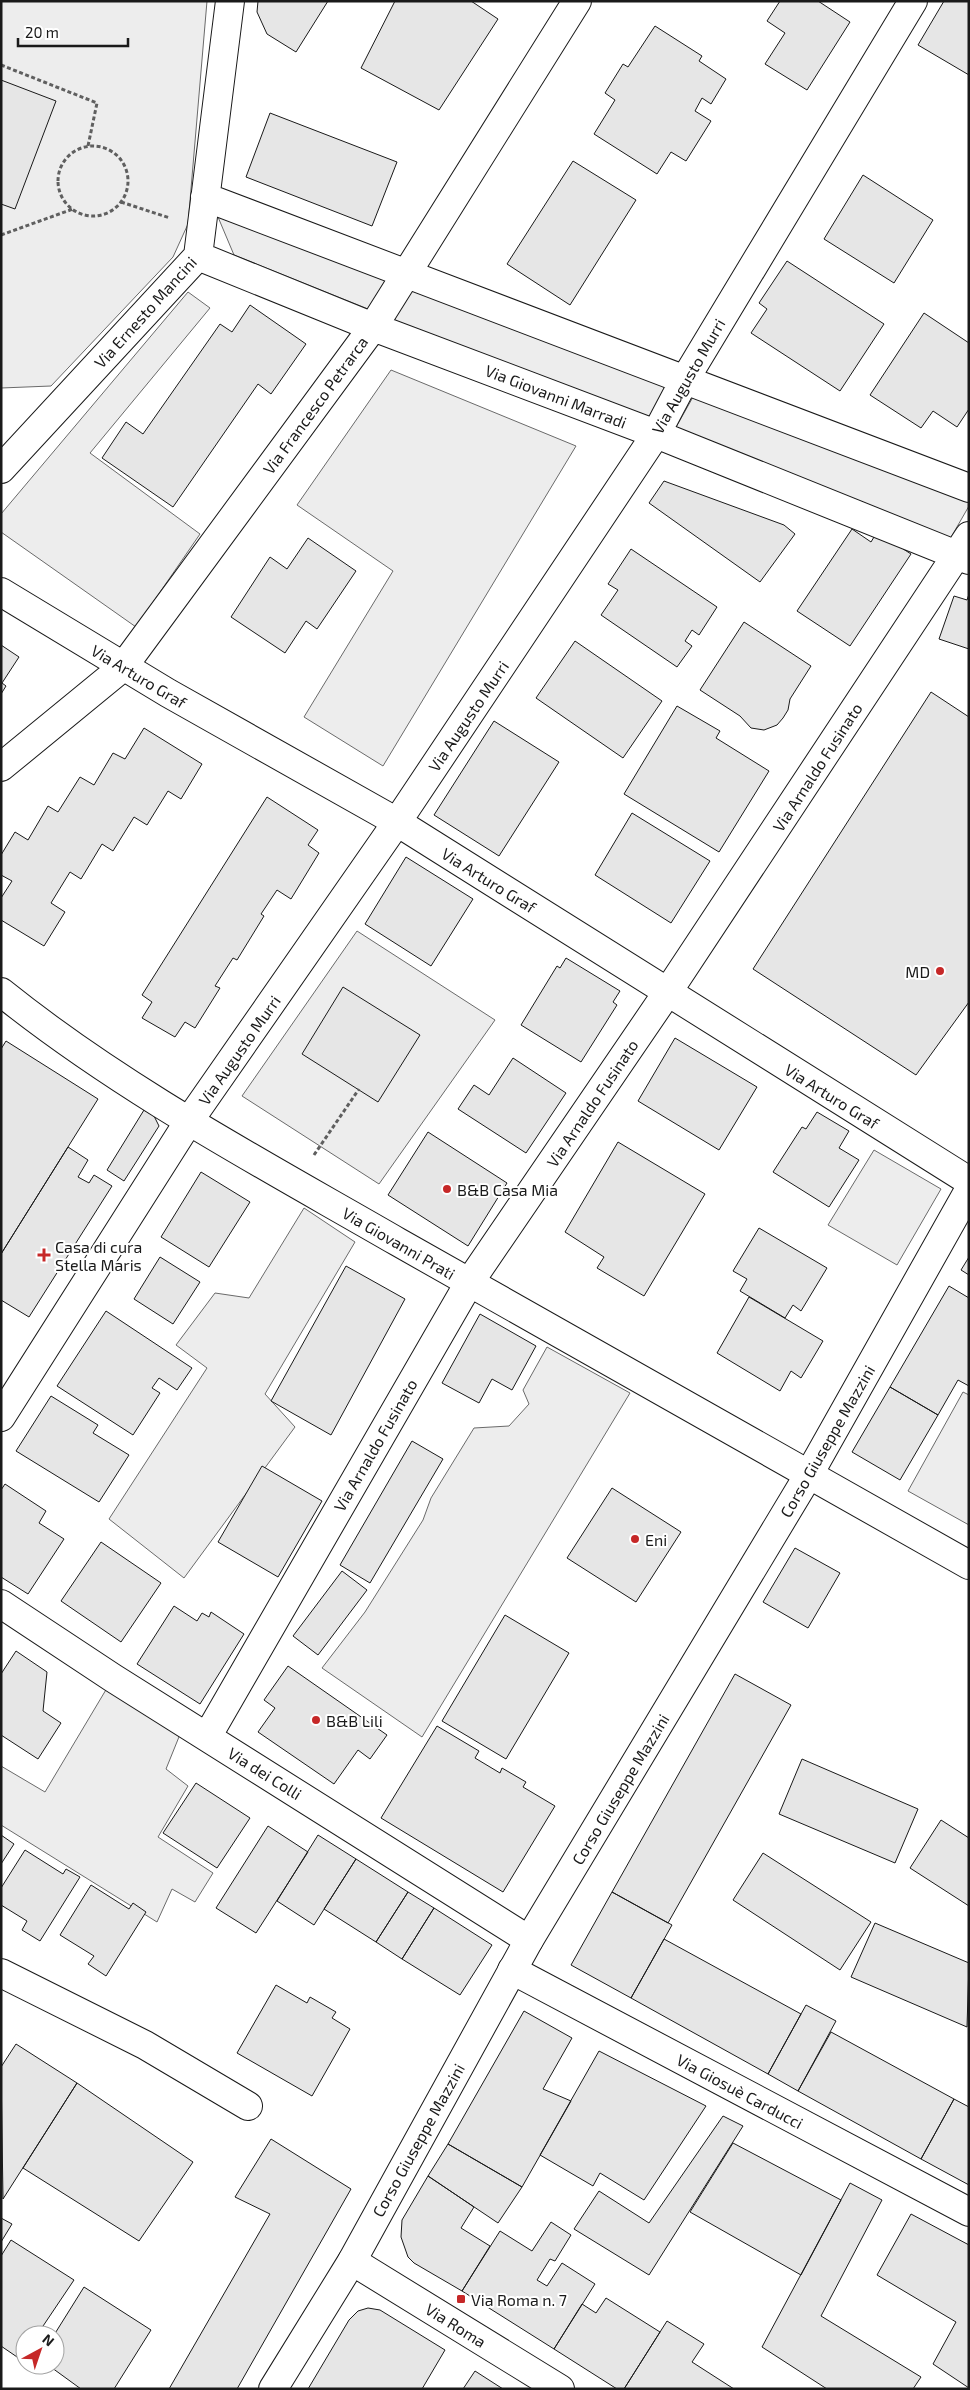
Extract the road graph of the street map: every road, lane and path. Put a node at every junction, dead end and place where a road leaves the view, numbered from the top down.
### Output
1 (230, 1) edge
2 (577, 1) edge
3 (913, 1) edge
4 (1, 65) edge
5 (88, 146) junction
6 (205, 197) junction
7 (121, 202) junction
8 (73, 209) junction
9 (201, 229) junction
10 (1, 235) edge
11 (198, 256) junction
12 (405, 272) junction
13 (373, 327) junction
14 (684, 381) junction
15 (656, 434) junction
16 (1, 469) edge
17 (969, 488) edge
18 (965, 550) edge
19 (1, 592) edge
20 (122, 667) junction
21 (1, 768) edge
22 (397, 822) junction
23 (1, 992) edge
24 (667, 993) junction
25 (359, 1090) dead end
26 (189, 1121) junction
27 (969, 1181) edge
28 (296, 1183) junction
29 (969, 1190) edge
30 (469, 1282) junction
31 (1, 1417) edge
32 (808, 1476) junction
33 (969, 1565) edge
34 (5, 1614) edge
35 (207, 1737) junction
36 (529, 1940) junction
37 (512, 1970) junction
38 (1, 1973) edge
39 (248, 2106) dead end
40 (969, 2212) edge
41 (352, 2261) junction
42 (273, 2389) edge
43 (560, 2389) edge

1 - 6 street, Via Ernesto Mancini
2 - 12 street, Via Francesco Petrarca
3 - 14 street, Via Augusto Murri
4 - 5 path
5 - 7 path
5 - 8 path
6 - 9 street, Via Ernesto Mancini
6 - 12 street
7 - 8 path
7 - 9 path
8 - 10 path
9 - 11 street, Via Ernesto Mancini
11 - 13 street, Via Giovanni Marradi
11 - 16 street, Via Ernesto Mancini
12 - 13 street, Via Francesco Petrarca
12 - 14 street
13 - 15 street, Via Giovanni Marradi
13 - 20 street, Via Francesco Petrarca
14 - 15 street, Via Augusto Murri
14 - 17 street
15 - 18 street, Via Giovanni Marradi
15 - 22 street, Via Augusto Murri
18 - 24 street, Via Arnaldo Fusinato
19 - 20 street, Via Arturo Graf
20 - 21 street, Via Francesco Petrarca
20 - 22 street, Via Arturo Graf
22 - 24 street, Via Arturo Graf
22 - 26 street, Via Augusto Murri
23 - 26 street, Via Giovanni Prati
24 - 27 street, Via Arturo Graf
24 - 30 street, Via Arnaldo Fusinato
25 - 28 path
26 - 28 street, Via Giovanni Prati
26 - 31 street, Via Augusto Murri
28 - 30 street, Via Giovanni Prati
29 - 32 street, Corso Giuseppe Mazzini
30 - 32 street, Via Giovanni Prati
30 - 35 street, Via Arnaldo Fusinato
32 - 33 street, Via Giovanni Prati
32 - 36 street, Corso Giuseppe Mazzini
34 - 35 street, Via dei Colli
35 - 36 street, Via dei Colli
36 - 37 street, Corso Giuseppe Mazzini
37 - 40 street, Via Giosuè Carducci
37 - 41 street, Corso Giuseppe Mazzini
38 - 39 street
41 - 42 street, Corso Giuseppe Mazzini
41 - 43 street, Via Roma

